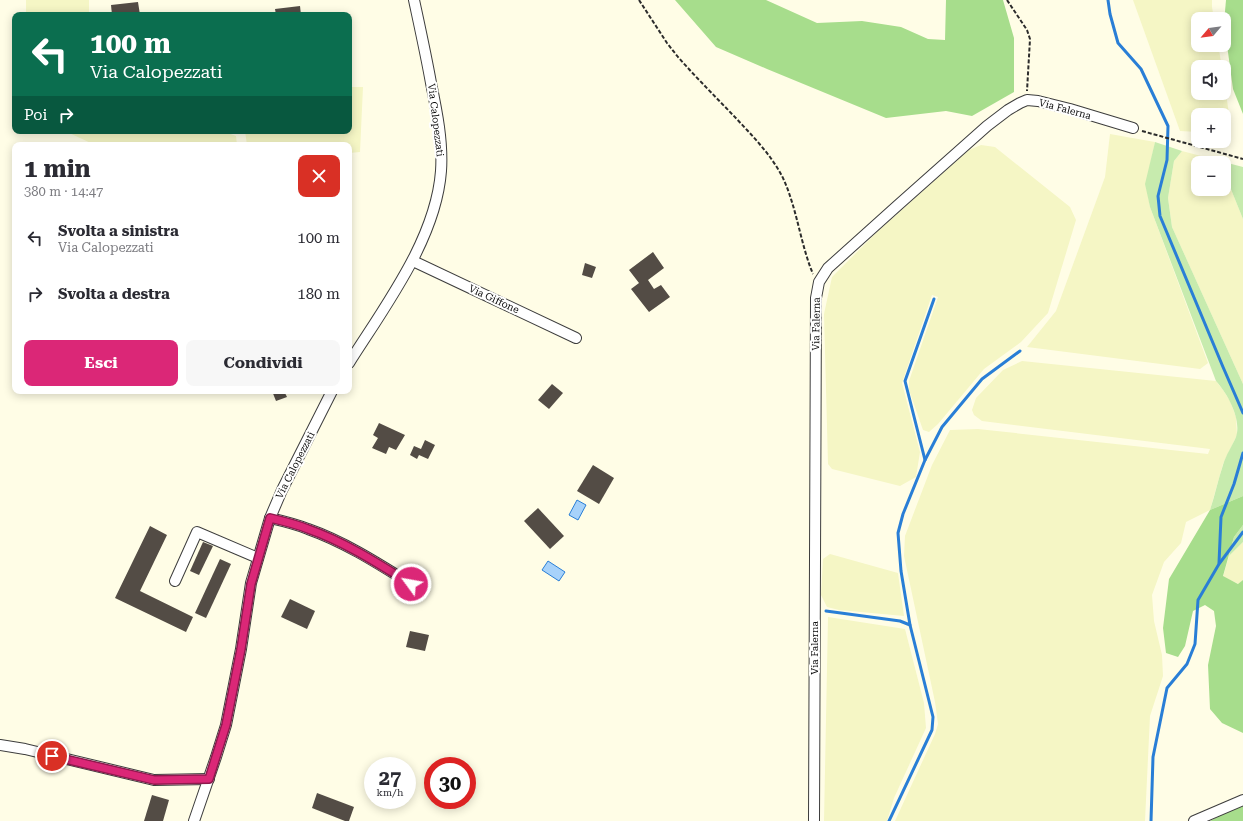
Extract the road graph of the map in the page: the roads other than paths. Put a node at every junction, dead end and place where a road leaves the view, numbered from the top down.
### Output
1 (414, 0) edge
2 (1133, 128) road end
3 (413, 261) junction
4 (576, 338) dead end
5 (352, 358) edge
6 (330, 394) edge
7 (270, 518) junction
8 (258, 558) junction
9 (175, 581) dead end
10 (411, 584) dead end
11 (0, 745) edge
12 (209, 779) junction
13 (1243, 800) edge
14 (194, 821) edge
15 (814, 821) edge
16 (1194, 821) edge

1 - 3 street, Via Calopezzati
2 - 15 street, Via Falerna
3 - 4 street, Via Giffone
3 - 5 street, Via Calopezzati
6 - 7 street, Via Calopezzati
7 - 8 street, Via Calopezzati
7 - 10 street
8 - 9 street
8 - 12 street, Via Calopezzati
11 - 12 street
12 - 14 street, Via Calopezzati
13 - 16 street

